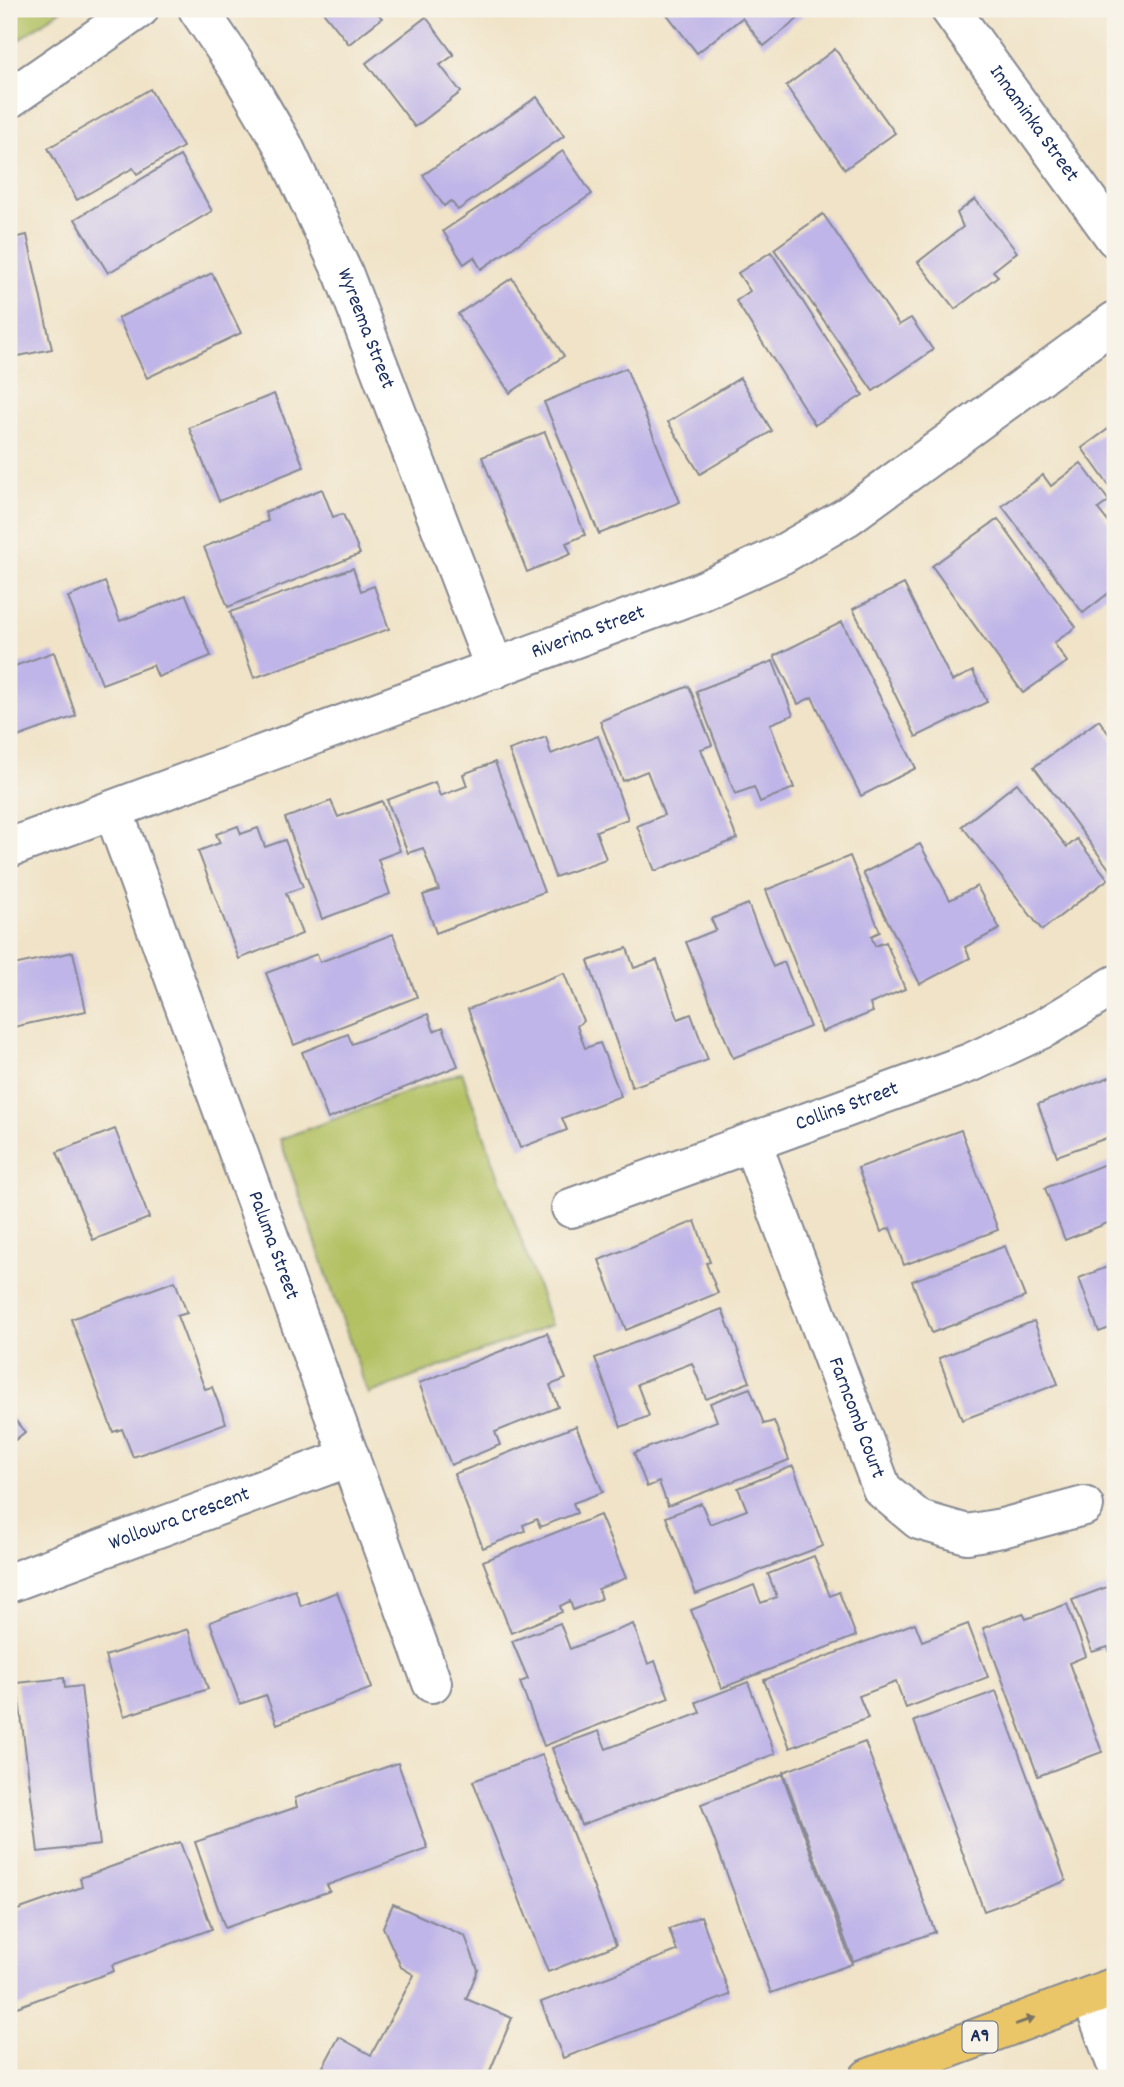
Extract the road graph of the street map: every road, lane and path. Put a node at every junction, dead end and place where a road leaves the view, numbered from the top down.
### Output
1 (139, 9) edge
2 (198, 9) edge
3 (950, 9) edge
4 (9, 99) edge
5 (1115, 238) edge
6 (1115, 321) edge
7 (495, 669) junction
8 (113, 810) junction
9 (9, 848) edge
10 (1115, 985) edge
11 (752, 1143) junction
12 (571, 1208) dead end
13 (350, 1457) junction
14 (1084, 1506) dead end
15 (9, 1583) edge
16 (432, 1683) dead end
17 (1103, 1991) edge
18 (1115, 2061) edge
19 (869, 2078) edge

1 - 4 street
2 - 7 street, Wyreema Street
3 - 5 street, Innaminka Street
6 - 7 street, Riverina Street
7 - 8 street, Riverina Street
8 - 9 street, Riverina Street
8 - 13 street, Paluma Street
10 - 11 street, Collins Street
11 - 12 street, Collins Street
11 - 14 street, Farncomb Court
13 - 15 street, Wollowra Crescent
13 - 16 street, Paluma Street
17 - 18 street
19 -> 17 highway, A9

